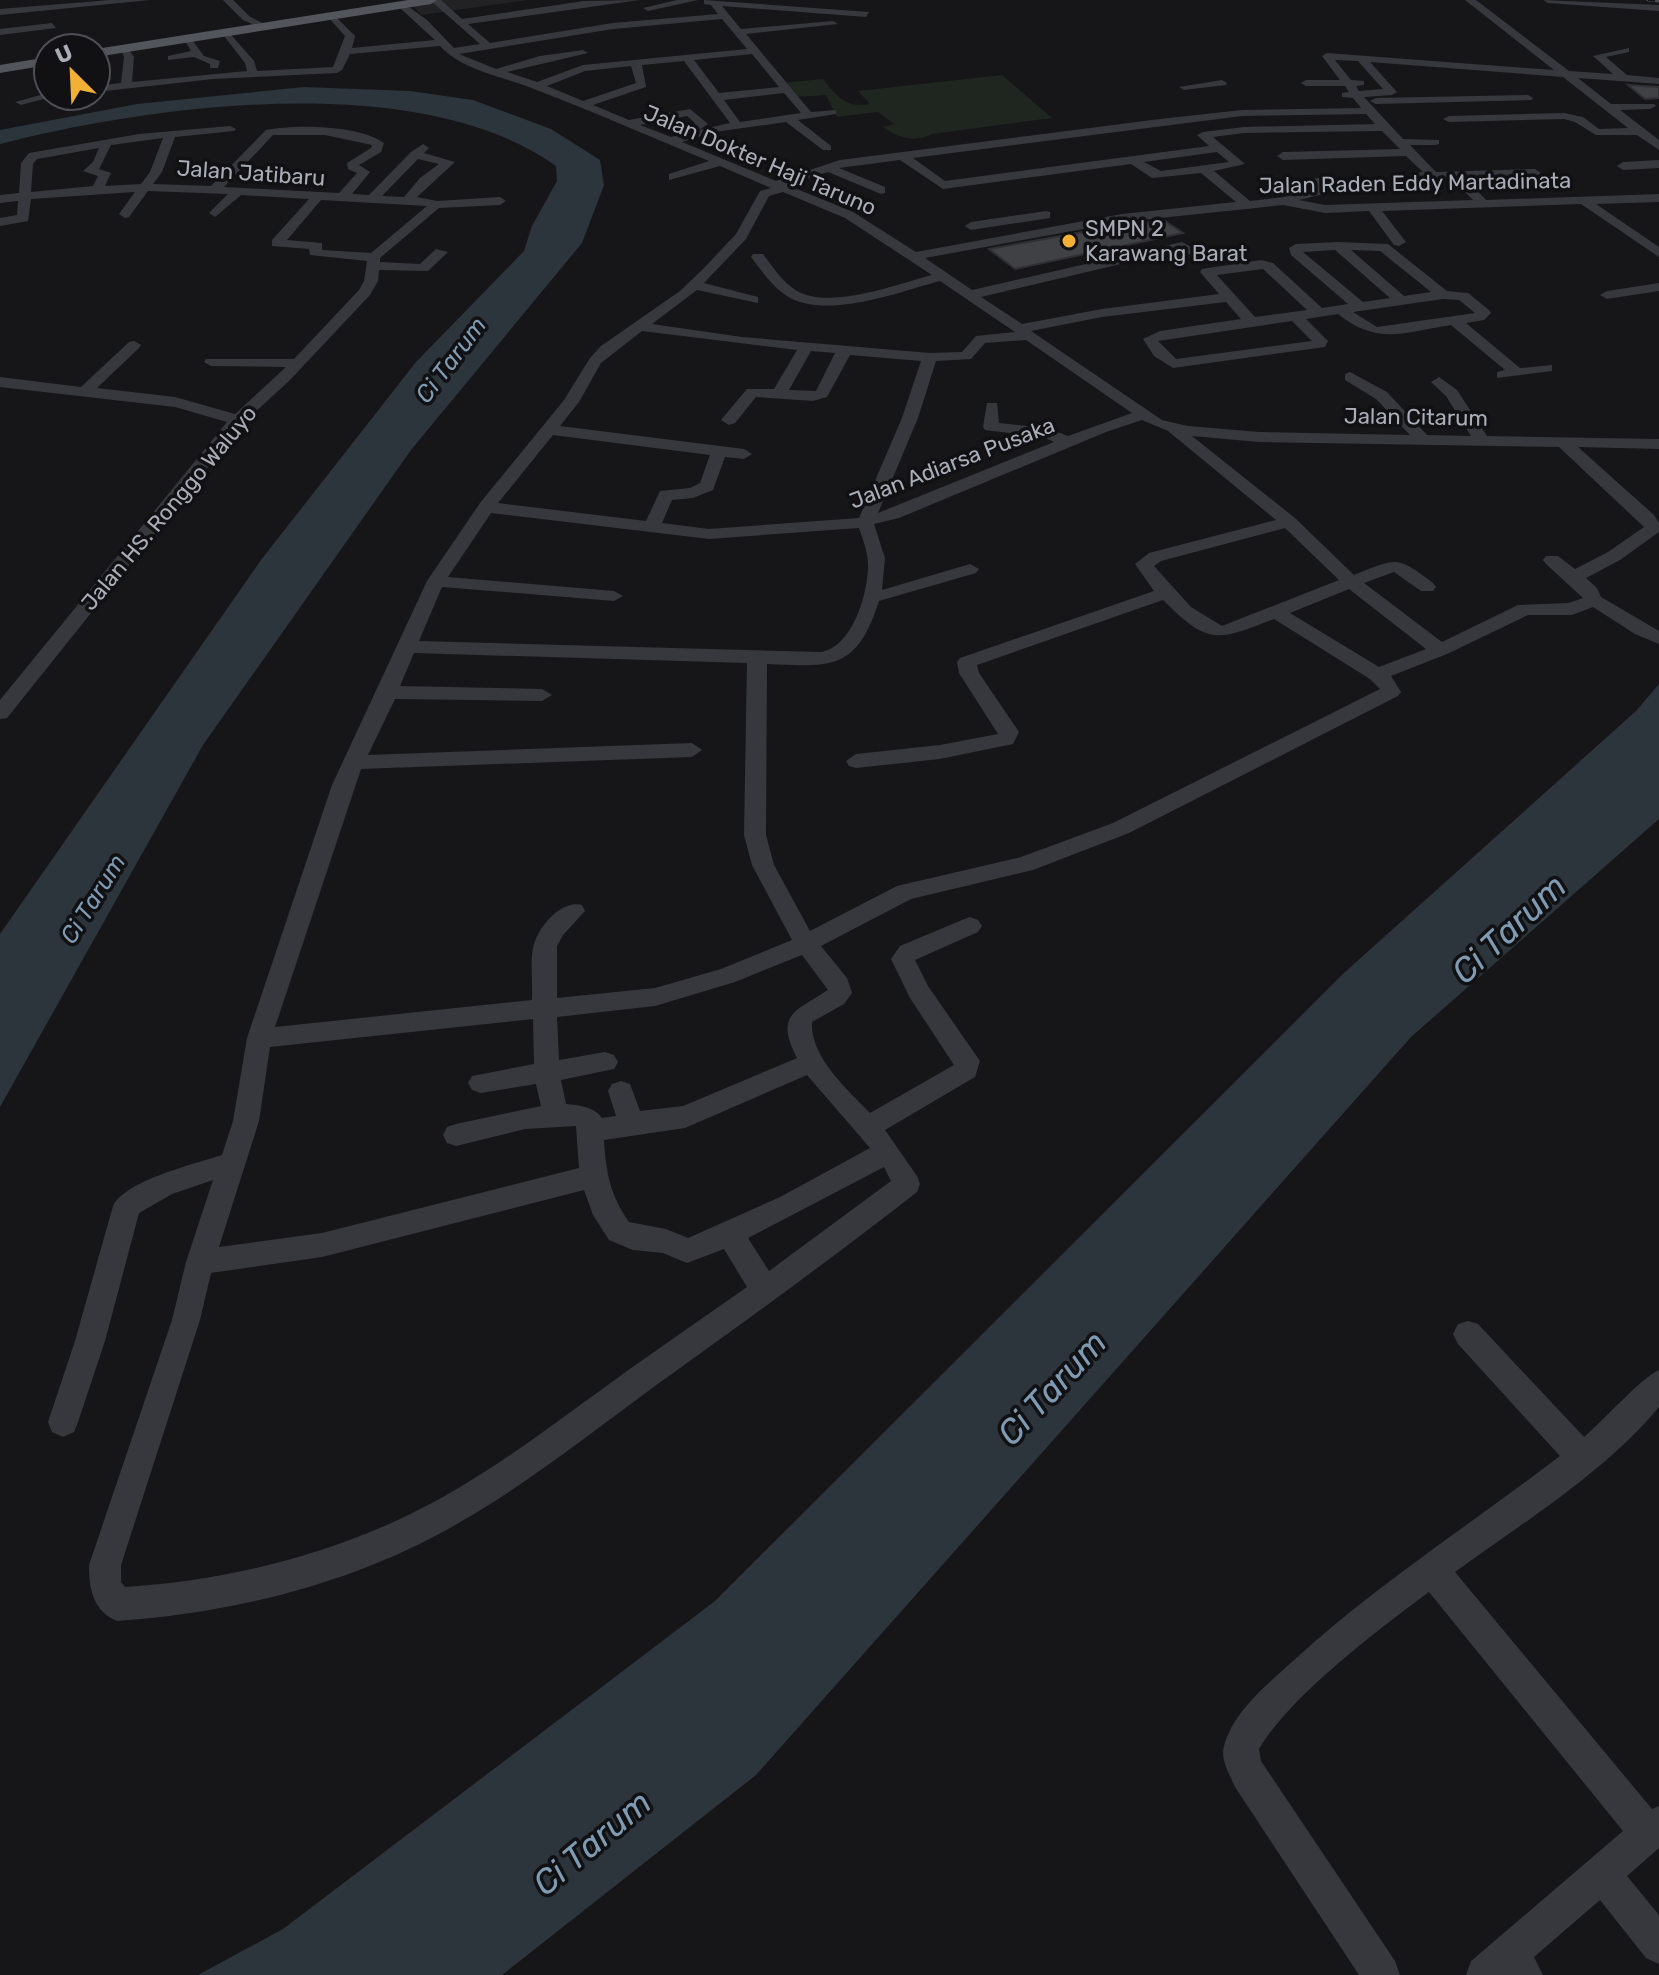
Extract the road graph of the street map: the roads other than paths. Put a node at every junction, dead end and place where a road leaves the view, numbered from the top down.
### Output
1 (145, 0) edge
2 (228, 0) edge
3 (433, 0) edge
4 (635, 0) edge
5 (693, 0) edge
6 (700, 0) edge
7 (1548, 0) edge
8 (1479, 1) edge
9 (115, 2) junction
10 (583, 3) edge
11 (715, 4) junction
12 (402, 5) junction
13 (560, 7) junction
14 (42, 8) junction
15 (1659, 8) edge
16 (827, 11) junction
17 (0, 12) edge
18 (866, 14) dead end
19 (332, 16) junction
20 (725, 16) junction
21 (602, 17) junction
22 (119, 18) dead end
23 (578, 21) dead end
24 (460, 22) junction
25 (253, 24) junction
26 (613, 26) junction
27 (0, 32) edge
28 (226, 32) junction
29 (739, 32) junction
30 (568, 33) junction
31 (182, 36) junction
32 (488, 46) junction
33 (446, 47) junction
34 (126, 49) junction
35 (663, 50) dead end
36 (1625, 50) dead end
37 (112, 51) edge
38 (346, 51) junction
39 (753, 51) junction
40 (198, 53) junction
41 (623, 54) dead end
42 (172, 58) dead end
43 (687, 58) junction
44 (584, 59) junction
45 (1361, 59) junction
46 (671, 60) junction
47 (1398, 62) junction
48 (32, 64) edge
49 (636, 64) junction
50 (214, 66) dead end
51 (0, 69) edge
52 (496, 72) junction
53 (253, 74) junction
54 (1410, 74) dead end
55 (1569, 74) junction
56 (775, 77) junction
57 (757, 78) dead end
58 (1624, 78) junction
59 (723, 81) dead end
60 (1659, 81) edge
61 (705, 82) junction
62 (1306, 83) dead end
63 (1347, 83) junction
64 (1224, 84) dead end
65 (1392, 85) junction
66 (1515, 85) dead end
67 (126, 86) junction
68 (537, 86) junction
69 (112, 87) edge
70 (1184, 87) dead end
71 (786, 90) junction
72 (1298, 95) dead end
73 (716, 97) junction
74 (1528, 98) junction
75 (32, 100) edge
76 (21, 102) dead end
77 (1363, 102) junction
78 (582, 105) junction
79 (1650, 106) dead end
80 (1612, 107) junction
81 (1539, 108) dead end
82 (832, 112) dead end
83 (1222, 114) junction
84 (808, 115) junction
85 (788, 118) junction
86 (1182, 119) junction
87 (1449, 119) dead end
88 (626, 124) junction
89 (1030, 124) dead end
90 (737, 125) junction
91 (1387, 127) junction
92 (230, 129) dead end
93 (1244, 130) junction
94 (170, 134) junction
95 (695, 134) junction
96 (1203, 135) junction
97 (1185, 137) dead end
98 (930, 139) dead end
99 (1652, 139) edge
100 (107, 142) junction
101 (667, 142) junction
102 (1435, 142) dead end
103 (1402, 144) junction
104 (1055, 145) junction
105 (1145, 145) dead end
106 (827, 148) dead end
107 (1221, 148) junction
108 (944, 150) junction
109 (901, 155) junction
110 (1160, 157) junction
111 (1284, 157) dead end
112 (1134, 160) junction
113 (719, 162) junction
114 (1659, 164) edge
115 (1080, 166) junction
116 (1623, 166) dead end
117 (826, 167) junction
118 (949, 168) dead end
119 (1204, 169) junction
120 (922, 172) junction
121 (1535, 173) dead end
122 (1153, 175) junction
123 (1432, 175) junction
124 (1455, 175) junction
125 (1410, 176) dead end
126 (673, 177) dead end
127 (1334, 180) dead end
128 (779, 186) junction
129 (147, 187) junction
130 (215, 189) junction
131 (97, 190) junction
132 (881, 190) dead end
133 (238, 191) junction
134 (1168, 193) dead end
135 (2, 195) edge
136 (23, 195) junction
137 (316, 198) junction
138 (1212, 198) dead end
139 (1659, 198) edge
140 (341, 199) junction
141 (371, 200) junction
142 (407, 201) junction
143 (500, 201) dead end
144 (1283, 201) junction
145 (1584, 201) junction
146 (1482, 203) junction
147 (434, 205) junction
148 (1247, 205) junction
149 (1372, 207) junction
150 (1315, 208) junction
151 (1073, 212) dead end
152 (215, 213) dead end
153 (1058, 213) dead end
154 (125, 214) dead end
155 (0, 222) edge
156 (971, 226) dead end
157 (1338, 242) junction
158 (1399, 242) dead end
159 (441, 252) dead end
160 (1659, 253) edge
161 (1199, 255) dead end
162 (914, 256) junction
163 (758, 257) dead end
164 (372, 262) junction
165 (943, 276) junction
166 (1657, 280) edge
167 (694, 285) junction
168 (970, 295) junction
169 (1443, 295) junction
170 (1607, 295) dead end
171 (1229, 297) junction
172 (753, 300) dead end
173 (1401, 301) junction
174 (1360, 307) junction
175 (1342, 310) junction
176 (1320, 314) junction
177 (1296, 317) junction
178 (1455, 321) junction
179 (1253, 324) junction
180 (639, 326) junction
181 (1023, 333) junction
182 (742, 341) junction
183 (134, 345) dead end
184 (807, 346) junction
185 (845, 349) junction
186 (729, 356) dead end
187 (930, 357) junction
188 (211, 362) dead end
189 (297, 363) junction
190 (1547, 368) dead end
191 (1517, 373) junction
192 (1500, 375) dead end
193 (1350, 377) dead end
194 (0, 382) edge
195 (1439, 382) dead end
196 (85, 391) junction
197 (780, 392) junction
198 (992, 406) dead end
199 (1143, 415) junction
200 (237, 420) junction
201 (729, 420) dead end
202 (1173, 428) junction
203 (551, 430) junction
204 (1422, 439) junction
205 (1481, 440) junction
206 (1068, 442) junction
207 (1564, 443) junction
208 (1659, 444) edge
209 (719, 451) junction
210 (744, 454) dead end
211 (486, 507) junction
212 (1289, 522) junction
213 (865, 523) junction
214 (651, 529) junction
215 (1552, 560) dead end
216 (970, 569) dead end
217 (1574, 577) junction
218 (436, 581) junction
219 (1351, 582) junction
220 (1427, 587) dead end
221 (1167, 593) junction
222 (614, 596) dead end
223 (871, 597) junction
224 (1593, 600) junction
225 (1277, 613) junction
226 (1659, 638) edge
227 (408, 647) junction
228 (1440, 650) junction
229 (757, 657) junction
230 (1377, 675) junction
231 (388, 692) junction
232 (542, 695) dead end
233 (0, 713) edge
234 (692, 750) dead end
235 (856, 761) dead end
236 (353, 762) junction
237 (574, 911) dead end
238 (970, 926) dead end
239 (806, 944) junction
240 (545, 1007) junction
241 (259, 1038) junction
242 (605, 1062) dead end
243 (813, 1062) junction
244 (548, 1073) junction
245 (481, 1083) dead end
246 (621, 1091) dead end
247 (557, 1114) junction
248 (631, 1123) junction
249 (866, 1128) junction
250 (592, 1131) junction
251 (456, 1135) dead end
252 (888, 1151) junction
253 (233, 1162) junction
254 (593, 1176) junction
255 (730, 1234) junction
256 (200, 1262) junction
257 (766, 1292) junction
258 (1468, 1334) dead end
259 (1659, 1384) edge
260 (63, 1422) dead end
261 (1583, 1458) junction
262 (1432, 1570) junction
263 (1654, 1829) edge
264 (1601, 1872) junction
265 (1659, 1945) edge
266 (1506, 1968) edge
267 (1381, 1975) edge

1 - 9 street
2 - 25 street
3 - 12 main road
3 - 24 street
4 - 10 street
5 - 21 street
6 - 11 street
7 - 15 street
8 - 55 street
9 - 14 street
9 - 22 street
10 - 13 street
10 - 21 street
11 - 16 street
11 - 20 street
12 - 19 main road
12 - 33 street, Jalan Dokter Haji Taruno
13 - 23 street
13 - 24 street
14 - 17 street
14 - 27 street
16 - 18 street
16 - 29 street
19 - 25 main road
19 - 38 street
20 - 26 street
20 - 29 street
21 - 26 street
24 - 32 street
25 - 28 main road
26 - 30 street
28 - 31 main road
28 - 53 street
29 - 39 street
30 - 32 street
30 - 44 street
31 - 34 main road
31 - 40 street
32 - 33 street
33 - 38 street
33 - 52 street, Jalan Dokter Haji Taruno
34 - 37 main road
34 - 67 street
35 - 46 street
36 - 58 street
38 - 53 street
39 - 43 street
39 - 56 street
40 - 42 street
40 - 50 street
41 - 44 street
43 - 46 street
43 - 61 street
44 - 49 street
44 - 52 street
44 - 68 street
45 - 47 street
45 - 63 street
45 - 65 street
46 - 49 street
47 - 54 street
47 - 55 street
48 - 51 main road
49 - 78 street
52 - 68 street, Jalan Dokter Haji Taruno
53 - 67 street
55 - 58 street
55 - 80 street
56 - 57 street
56 - 71 street
58 - 60 street
59 - 61 street
61 - 73 street
62 - 63 street
63 - 65 street
63 - 77 street
64 - 70 street
65 - 77 street
66 - 74 street
67 - 69 street
68 - 78 street, Jalan Dokter Haji Taruno
71 - 73 street
71 - 84 street
72 - 77 street
73 - 90 street
74 - 77 street
74 - 81 street
75 - 76 street
77 - 83 street
77 - 91 street
78 - 88 street, Jalan Dokter Haji Taruno
79 - 80 street
80 - 99 street
82 - 84 street
83 - 86 street
83 - 93 street
84 - 85 street
85 - 90 street
85 - 106 street
86 - 96 street
86 - 104 street
87 - 99 street
88 - 95 street
88 - 101 street, Jalan Dokter Haji Taruno
89 - 104 street
90 - 95 street
91 - 93 street
91 - 103 street
92 - 94 street
93 - 96 street
93 - 103 street
94 - 100 street
94 - 129 street
95 - 101 street
96 - 97 street
96 - 107 street
98 - 108 street
100 - 131 street
100 - 136 street
101 - 113 street, Jalan Dokter Haji Taruno
102 - 103 street
103 - 111 street
103 - 123 street
104 - 108 street
104 - 115 street
105 - 110 street
107 - 110 street
107 - 119 street
108 - 109 street
109 - 117 street
109 - 120 street
110 - 112 street
112 - 115 street
112 - 122 street
113 - 126 street
113 - 128 street, Jalan Dokter Haji Taruno
114 - 116 street
115 - 120 street
117 - 128 street
117 - 132 street
118 - 120 street
119 - 122 street
119 - 148 street
121 - 124 street
122 - 134 street
123 - 124 street
123 - 125 street
124 - 146 street
127 - 144 street
128 - 162 street, Jalan Dokter Haji Taruno
128 - 167 street
129 - 130 street, Jalan Jatibaru
129 - 131 street, Jalan Jatibaru
129 - 154 street
130 - 133 street, Jalan Jatibaru
130 - 140 street
131 - 136 street, Jalan Jatibaru
133 - 137 street, Jalan Jatibaru
133 - 152 street
135 - 136 street, Jalan Jatibaru
136 - 155 street
137 - 140 street, Jalan Jatibaru
137 - 164 street
138 - 151 street
139 - 145 street, Jalan Raden Eddy Martadinata
140 - 141 street, Jalan Jatibaru
141 - 142 street, Jalan Jatibaru
141 - 142 street
142 - 147 street, Jalan Jatibaru
143 - 147 street, Jalan Jatibaru
144 - 148 street, Jalan Raden Eddy Martadinata
144 - 150 street, Jalan Raden Eddy Martadinata
145 - 146 street, Jalan Raden Eddy Martadinata
145 - 160 street
146 - 149 street, Jalan Raden Eddy Martadinata
147 - 164 street, Jalan HS. Ronggo Waluyo
148 - 162 street, Jalan Raden Eddy Martadinata
149 - 150 street, Jalan Raden Eddy Martadinata
149 - 158 street
150 - 157 street
153 - 156 street
157 - 169 street
157 - 173 street
157 - 174 street
159 - 164 street
161 - 168 street
162 - 165 street, Jalan Dokter Haji Taruno
163 - 165 street
164 - 189 street, Jalan HS. Ronggo Waluyo
165 - 168 street, Jalan Dokter Haji Taruno
166 - 170 street
167 - 172 street
167 - 180 street
168 - 181 street, Jalan Dokter Haji Taruno
169 - 173 street
169 - 178 street
171 - 176 street
171 - 179 street
171 - 181 street
173 - 174 street
174 - 175 street
175 - 176 street
175 - 178 street
176 - 177 street
177 - 179 street
177 - 179 street
178 - 191 street
180 - 182 street
180 - 203 street
181 - 187 street
181 - 199 street, Jalan Dokter Haji Taruno
182 - 184 street
182 - 186 street
183 - 196 street
184 - 185 street
184 - 197 street
185 - 187 street
185 - 197 street
187 - 213 street
188 - 189 street
189 - 200 street, Jalan HS. Ronggo Waluyo
190 - 191 street
191 - 192 street
193 - 204 street
194 - 196 street
195 - 205 street
196 - 200 street
197 - 201 street
198 - 206 street
199 - 202 street, Jalan Dokter Haji Taruno
199 - 206 street, Jalan Adiarsa Pusaka
200 - 233 street, Jalan HS. Ronggo Waluyo
202 - 204 street, Jalan Citarum
202 - 212 street
203 - 209 street
203 - 211 street
204 - 205 street, Jalan Citarum
205 - 207 street, Jalan Citarum
206 - 213 street, Jalan Adiarsa Pusaka
207 - 208 street, Jalan Citarum
207 - 217 street
209 - 210 street
209 - 214 street
211 - 214 street, Jalan Adiarsa Pusaka
211 - 218 street
212 - 219 street
212 - 221 street
213 - 214 street, Jalan Adiarsa Pusaka
213 - 223 street
215 - 217 street
216 - 223 street
217 - 224 street
218 - 222 street
218 - 227 street
219 - 220 street
219 - 225 street
219 - 228 street
221 - 225 street
221 - 235 street
223 - 229 street
224 - 226 street
224 - 228 street
225 - 230 street
227 - 229 street
227 - 231 street
228 - 230 street
229 - 239 street
230 - 239 street
231 - 232 street
231 - 236 street
234 - 236 street
236 - 241 street
237 - 240 street
238 - 249 street
239 - 240 street
239 - 243 street
240 - 241 street
240 - 244 street
241 - 253 street
242 - 244 street
243 - 248 street
243 - 249 street
244 - 245 street
244 - 247 street
246 - 248 street
247 - 250 street
247 - 251 street
248 - 250 street
249 - 252 street
250 - 254 street
252 - 255 street
252 - 257 street
253 - 256 street
253 - 260 street
254 - 255 street
254 - 256 street
255 - 257 street
256 - 257 street
258 - 261 street
259 - 261 street
261 - 262 street
262 - 263 street
262 - 267 street
263 - 264 street
264 - 265 street
264 - 266 street

